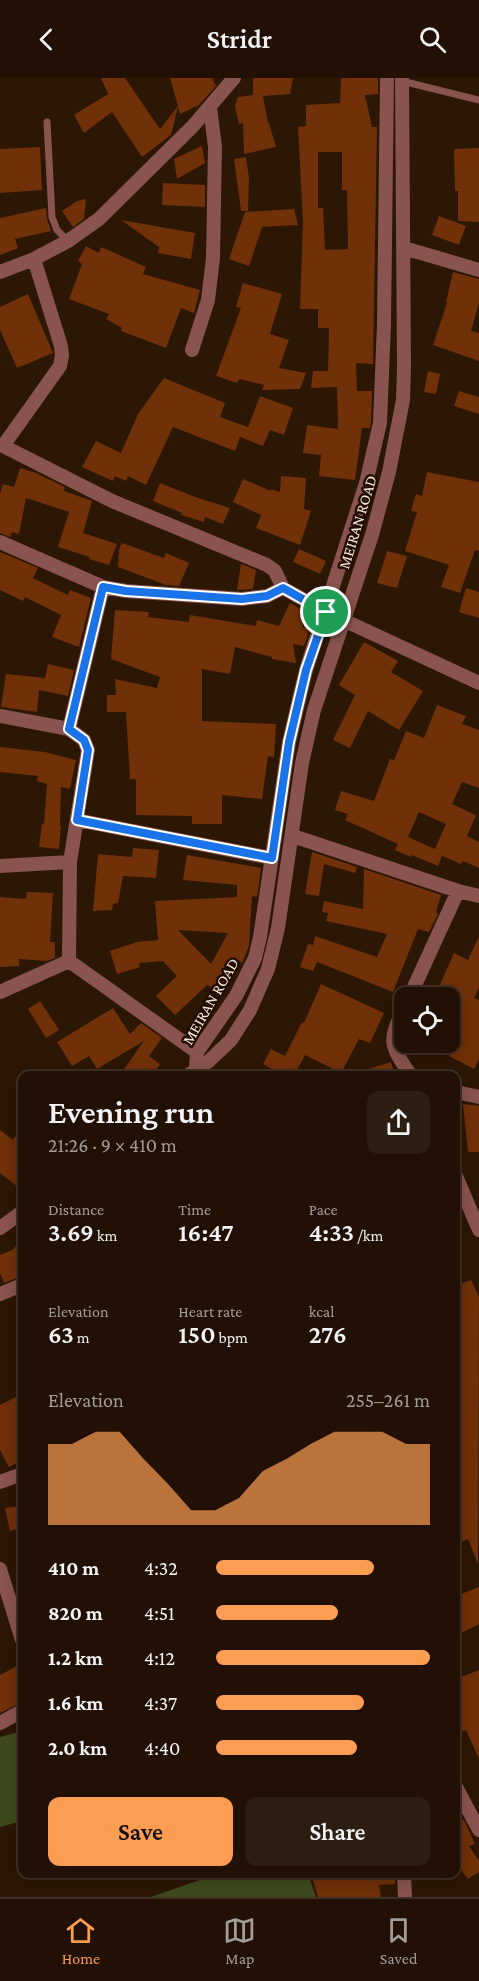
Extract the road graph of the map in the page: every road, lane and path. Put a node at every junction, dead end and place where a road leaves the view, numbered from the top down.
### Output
1 (232, 79) edge
2 (395, 79) edge
3 (479, 100) edge
4 (210, 107) junction
5 (47, 122) dead end
6 (68, 241) junction
7 (404, 248) junction
8 (34, 259) junction
9 (479, 270) edge
10 (0, 272) edge
11 (192, 350) dead end
12 (2, 450) edge
13 (0, 542) edge
14 (103, 587) junction
15 (283, 588) junction
16 (326, 612) junction
17 (344, 618) junction
18 (479, 683) edge
19 (0, 716) edge
20 (69, 729) junction
21 (77, 820) junction
22 (292, 836) junction
23 (272, 858) junction
24 (70, 862) junction
25 (0, 866) edge
26 (458, 891) junction
27 (479, 896) edge
28 (69, 961) junction
29 (414, 987) edge
30 (0, 992) edge
31 (197, 1052) junction
32 (398, 1053) edge
33 (192, 1071) edge
34 (194, 1071) edge
35 (408, 1071) edge
36 (460, 1093) edge
37 (479, 1097) edge
38 (460, 1185) edge
39 (18, 1215) edge
40 (0, 1228) edge
41 (479, 1230) edge
42 (18, 1287) edge
43 (0, 1294) edge
44 (18, 1475) edge
45 (0, 1482) edge
46 (0, 1569) edge
47 (18, 1627) edge
48 (18, 1713) edge
49 (0, 1723) edge
50 (460, 1795) edge
51 (479, 1830) edge
52 (404, 1878) edge
53 (405, 1897) edge

1 - 4 street
2 - 3 lane
2 - 7 street, MEIRAN ROAD
2 - 16 street, MEIRAN ROAD
4 - 6 street
4 - 11 street
5 - 6 lane
6 - 8 street
7 - 9 street
7 - 17 street, MEIRAN ROAD
8 - 10 street
8 - 12 street
12 - 15 street
13 - 14 street
14 - 15 street
14 - 20 street
15 - 16 street
16 - 17 street
16 - 23 street, MEIRAN ROAD
17 - 18 street
17 - 22 street, MEIRAN ROAD
19 - 20 street
20 - 21 street
21 - 23 street
21 - 24 street
22 - 26 street
22 - 34 street, MEIRAN ROAD
23 - 31 street, MEIRAN ROAD
24 - 25 street
24 - 28 street
26 - 27 street
26 - 29 street
28 - 30 street
28 - 31 street
31 - 33 street, MEIRAN ROAD
32 - 35 street
36 - 37 street
38 - 41 street
39 - 40 street
42 - 43 street
44 - 45 street
46 - 47 street
48 - 49 street
50 - 51 street
52 - 53 street

